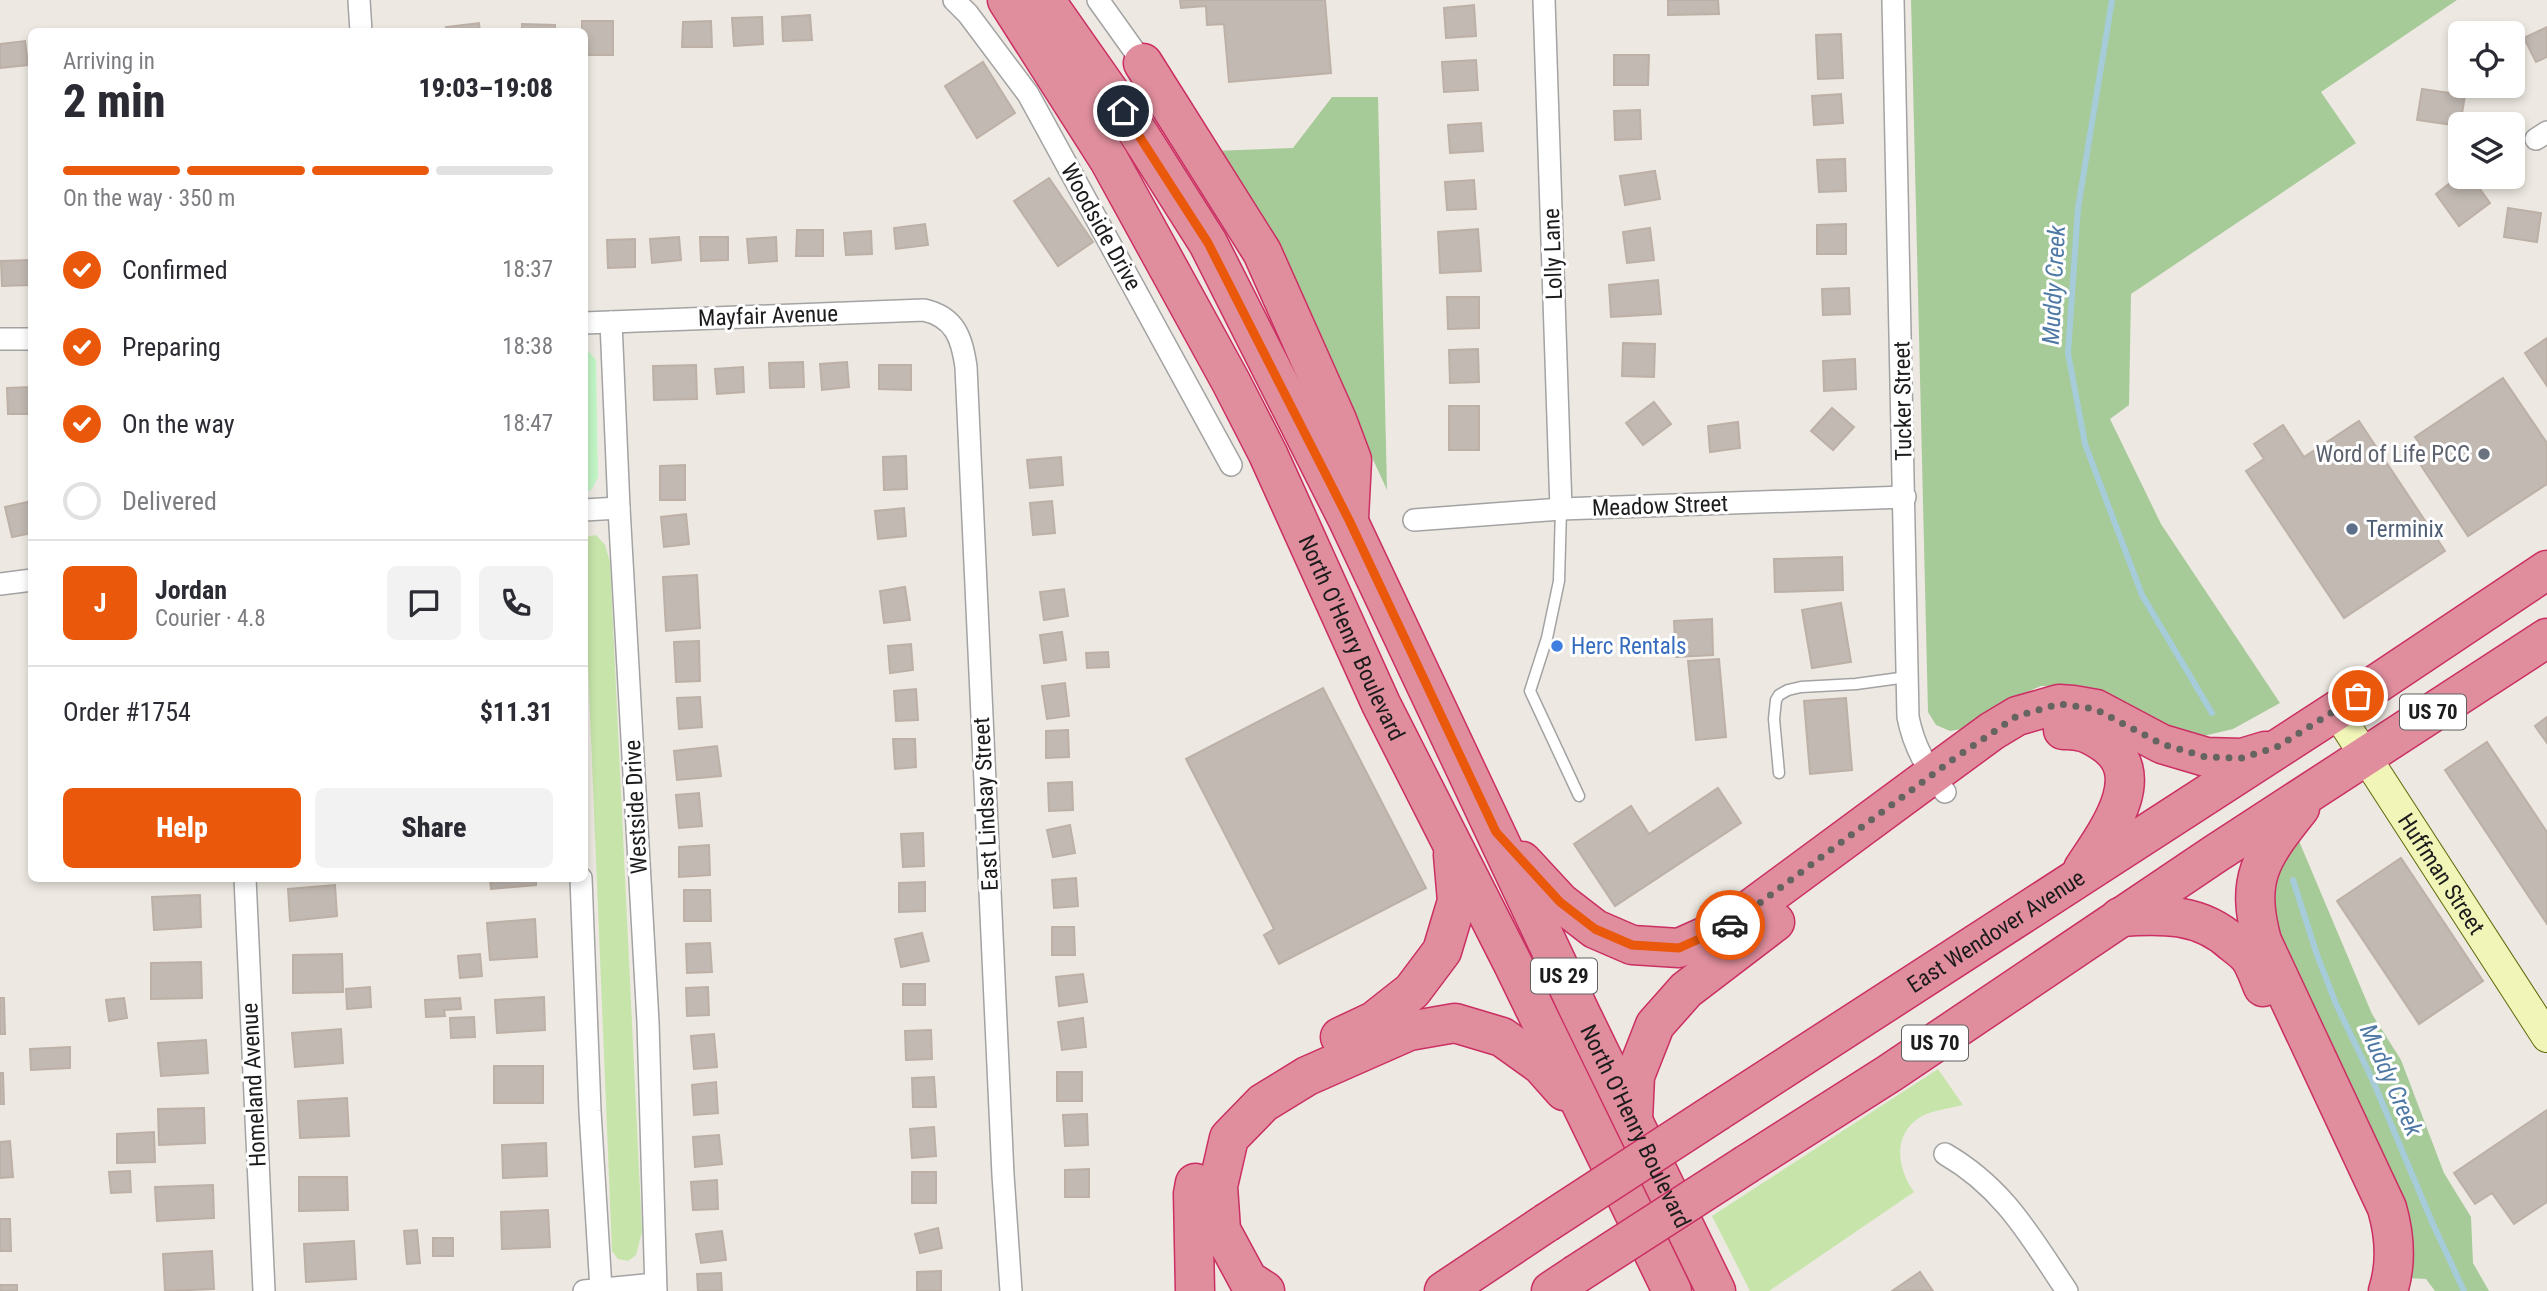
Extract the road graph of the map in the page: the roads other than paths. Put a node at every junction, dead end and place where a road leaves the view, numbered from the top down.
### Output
1 (359, 0) edge
2 (954, 0) edge
3 (1007, 0) edge
4 (1045, 0) edge
5 (1098, 0) edge
6 (1544, 0) edge
7 (1893, 0) edge
8 (360, 28) edge
9 (1143, 63) joint
10 (949, 320) joint
11 (611, 322) junction
12 (588, 323) edge
13 (28, 338) edge
14 (0, 339) edge
15 (1231, 465) dead end
16 (1905, 497) junction
17 (619, 508) junction
18 (1561, 509) junction
19 (588, 510) edge
20 (1349, 520) junction
21 (1414, 520) dead end
22 (2547, 570) edge
23 (28, 580) edge
24 (0, 584) edge
25 (2547, 638) edge
26 (1907, 677) junction
27 (2336, 710) junction
28 (2277, 747) junction
29 (2365, 755) junction
30 (1779, 773) dead end
31 (1938, 783) junction
32 (2318, 786) junction
33 (1579, 796) dead end
34 (1496, 832) junction
35 (1452, 843) junction
36 (2077, 878) junction
37 (245, 882) edge
38 (580, 882) edge
39 (2120, 917) junction
40 (2547, 1037) edge
41 (1586, 1115) junction
42 (1633, 1120) junction
43 (1945, 1154) dead end
44 (1563, 1283) edge
45 (655, 1287) edge
46 (593, 1290) edge
47 (264, 1291) edge
48 (1011, 1291) edge
49 (1195, 1291) edge
50 (1265, 1291) edge
51 (1444, 1291) edge
52 (1672, 1291) edge
53 (1716, 1291) edge
54 (2067, 1291) edge
55 (2364, 1291) edge
56 (2388, 1291) edge

1 - 8 street
2 - 15 street, Woodside Drive
3 - 35 highway, North O'Henry Boulevard / US 29
4 - 20 highway, North O'Henry Boulevard / US 29
5 - 9 street
6 - 18 street, Lolly Lane
7 - 16 street, Tucker Street
9 - 20 highway
10 - 11 street, Mayfair Avenue
10 - 48 street, East Lindsay Street
11 - 12 street, Mayfair Avenue
11 - 17 street, Westside Drive
13 - 14 street
16 - 18 street, Meadow Street
16 - 26 street, Tucker Street
17 - 19 street
17 - 45 street, Westside Drive
18 - 21 street, Meadow Street
18 - 33 lane
20 - 34 highway, North O'Henry Boulevard / US 29
22 - 27 highway, East Wendover Avenue / US 70
23 - 24 street
25 - 29 highway, US 70
26 - 30 lane
26 - 31 street, Tucker Street
27 - 28 highway, East Wendover Avenue / US 70
27 - 29 street, Huffman Street
28 - 31 highway
28 - 36 highway, East Wendover Avenue / US 70
29 - 32 highway, US 70
29 - 40 street, Huffman Street
31 - 34 highway
31 - 36 highway
31 - 42 highway
32 - 39 highway, US 70
32 - 56 highway
34 - 42 highway, North O'Henry Boulevard / US 29
35 - 41 highway, North O'Henry Boulevard / US 29
35 - 49 highway
36 - 51 highway, East Wendover Avenue / US 70, bridge
37 - 47 street, Homeland Avenue
38 - 46 street
39 - 44 highway, US 70, bridge
39 - 55 highway
41 - 50 highway
41 - 52 highway, North O'Henry Boulevard / US 29
42 - 53 highway, North O'Henry Boulevard / US 29
43 - 54 street
45 - 46 street

